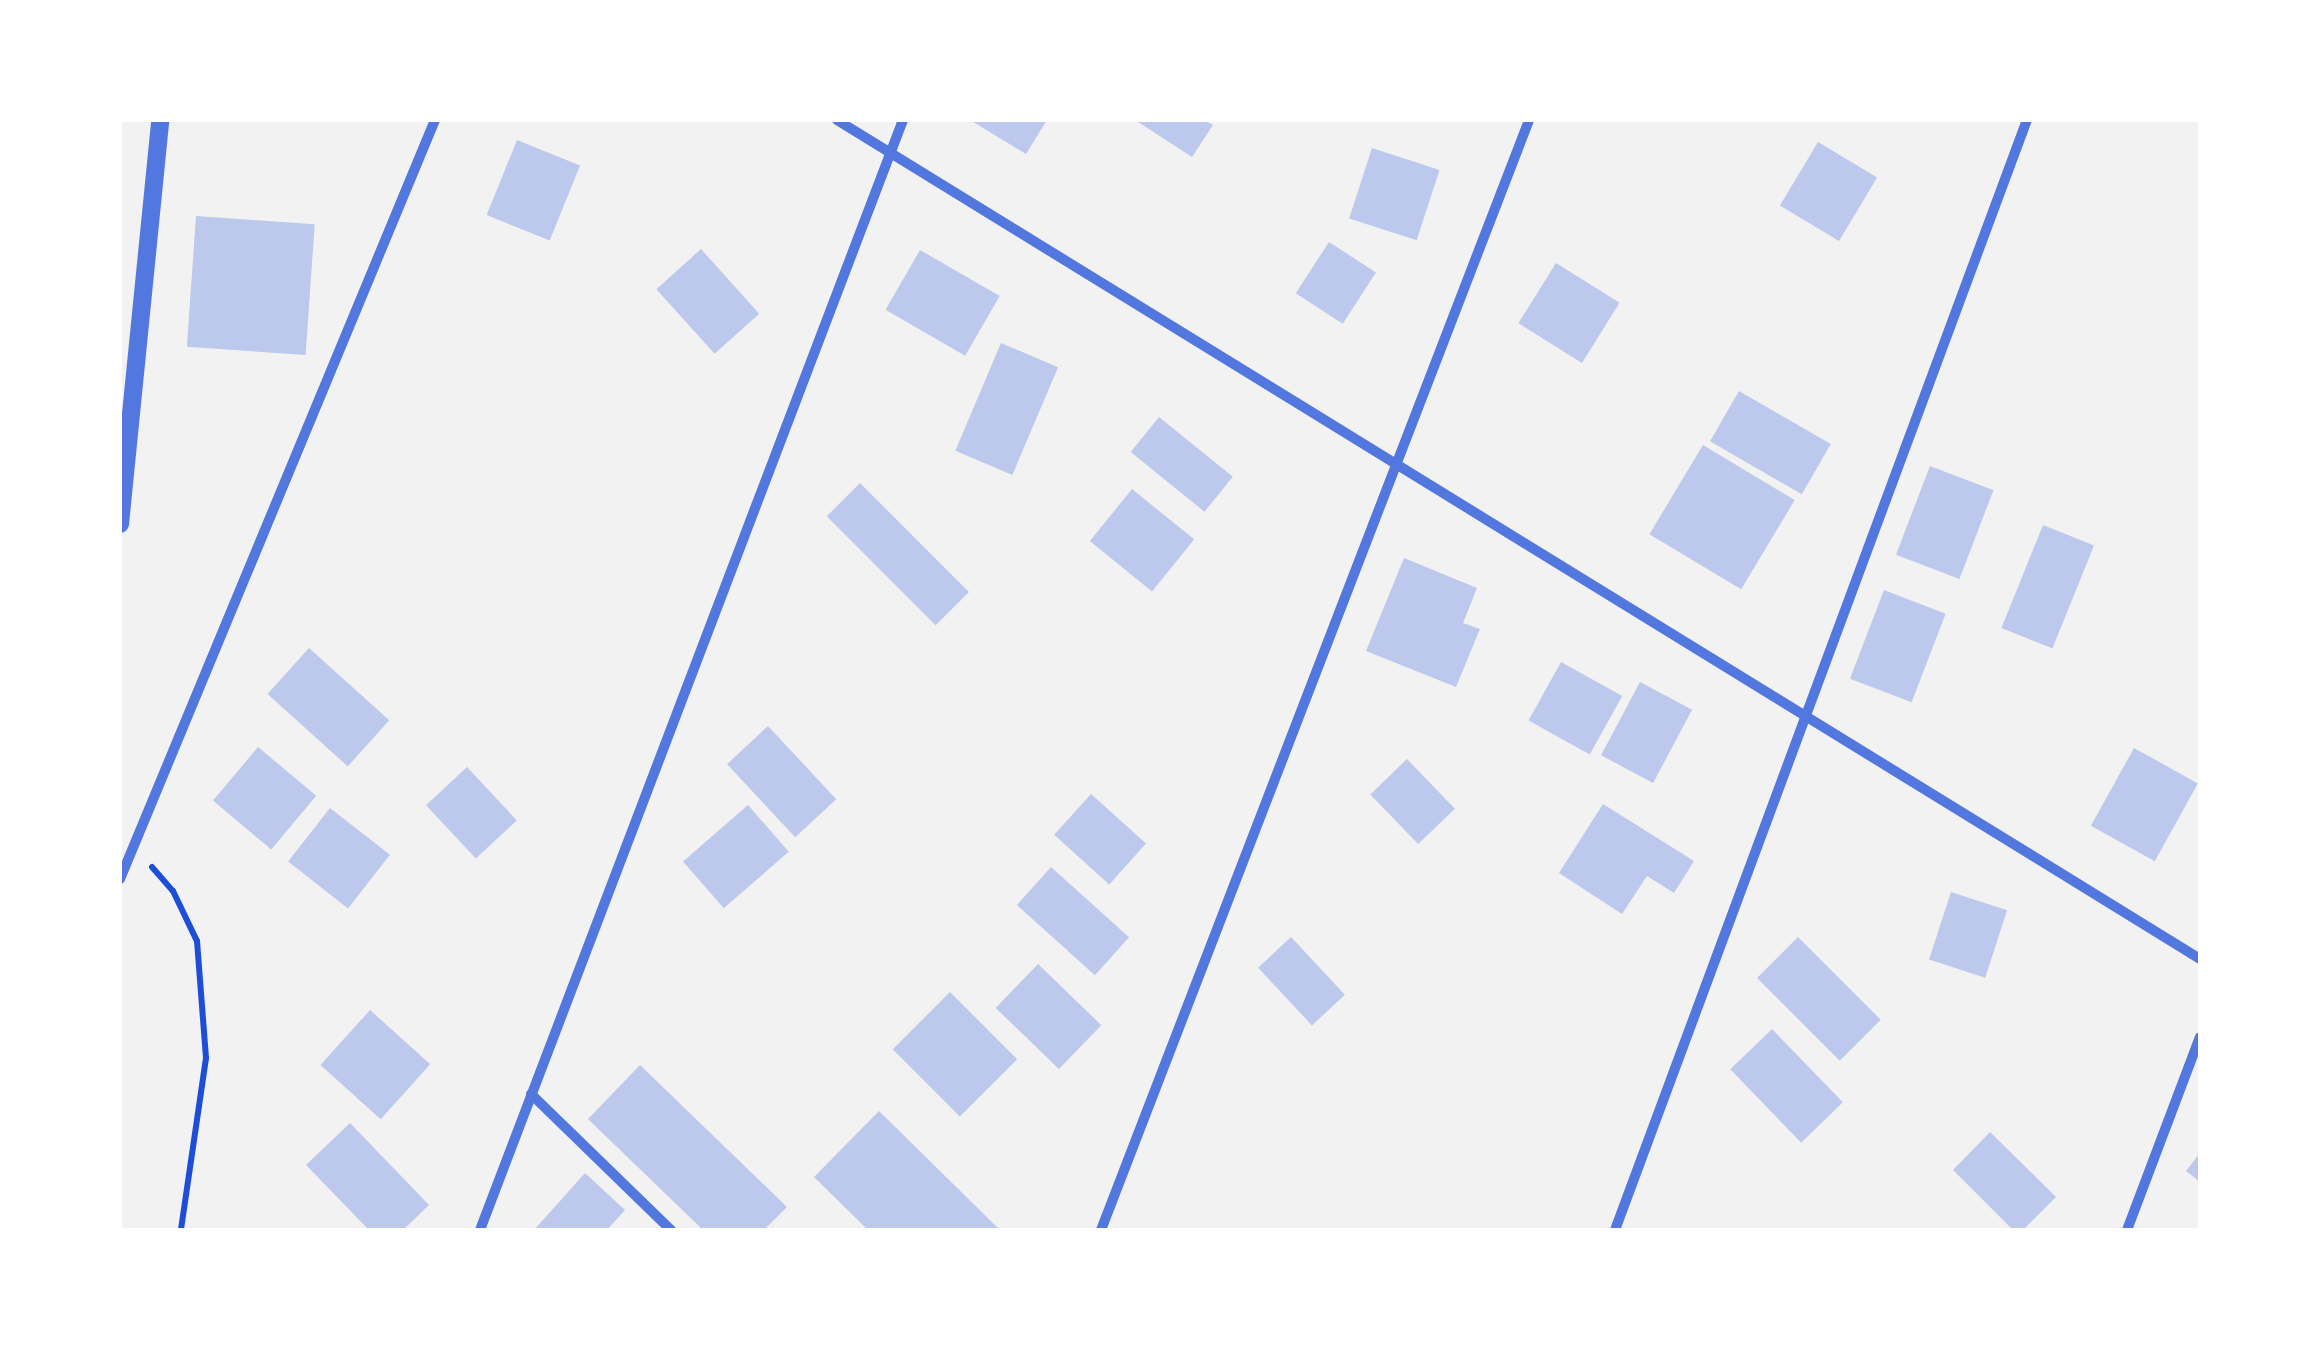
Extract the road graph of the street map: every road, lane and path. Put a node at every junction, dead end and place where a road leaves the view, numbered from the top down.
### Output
1 (160, 120) edge
2 (435, 120) edge
3 (838, 120) edge
4 (903, 120) edge
5 (1529, 120) edge
6 (2027, 120) edge
7 (890, 152) junction
8 (1398, 464) junction
9 (120, 524) edge
10 (1807, 717) junction
11 (134, 846) junction
12 (120, 879) edge
13 (2200, 959) edge
14 (2200, 1037) edge
15 (531, 1094) junction
16 (181, 1230) edge
17 (480, 1230) edge
18 (671, 1230) edge
19 (1101, 1230) edge
20 (1615, 1230) edge
21 (2128, 1230) edge

1 - 9 street
2 - 11 street
3 - 7 street
4 - 7 street
5 - 8 street
6 - 10 street
7 - 8 street
7 - 15 street
8 - 10 street
8 - 19 street
10 - 13 street
10 - 20 street
11 - 12 street
11 - 16 path
14 - 21 street
15 - 17 street
15 - 18 street

